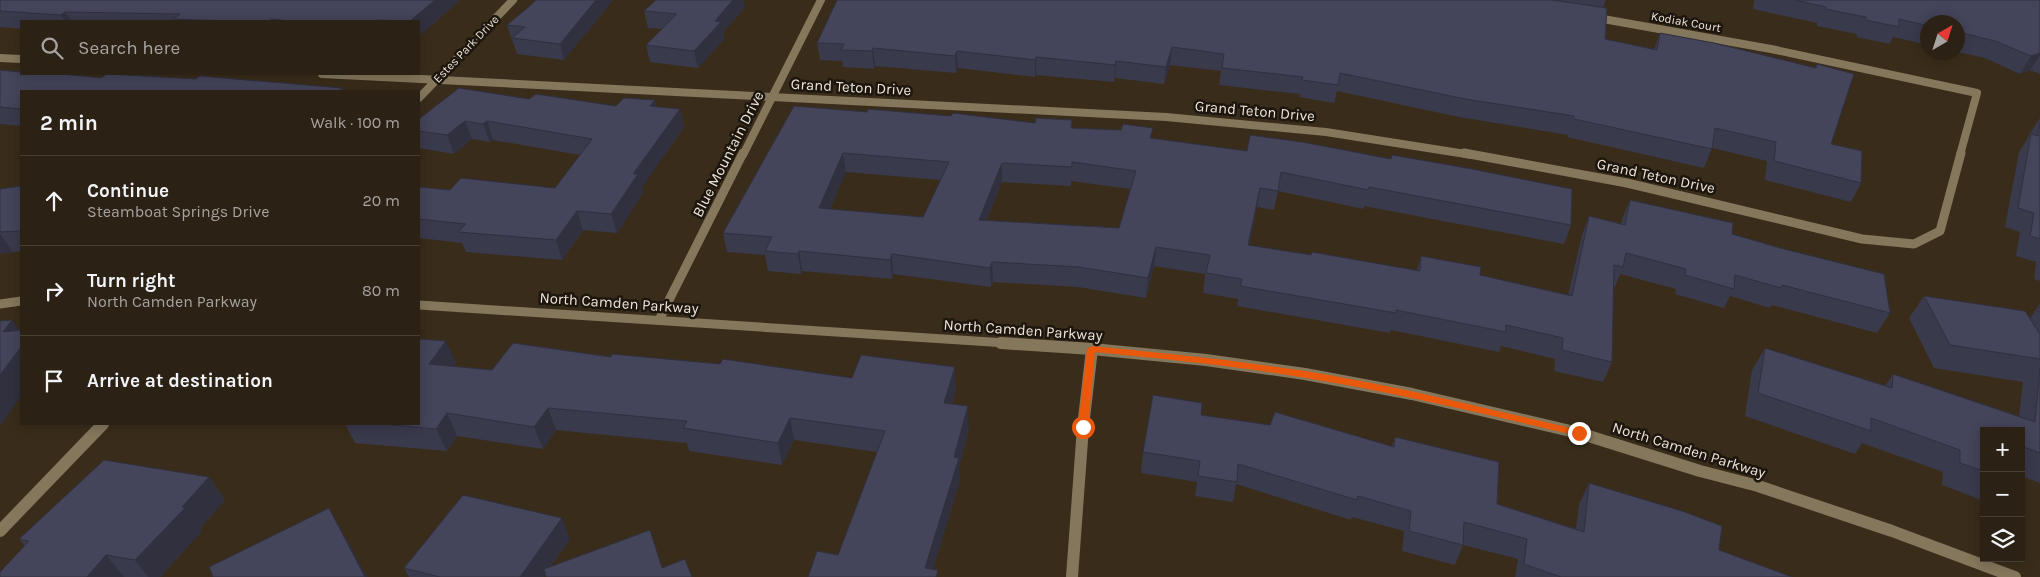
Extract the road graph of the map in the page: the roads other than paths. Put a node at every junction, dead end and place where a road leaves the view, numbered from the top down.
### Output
1 (513, 0) edge
2 (822, 0) edge
3 (1587, 16) edge
4 (0, 58) edge
5 (20, 59) edge
6 (1889, 74) joint
7 (341, 75) edge
8 (437, 80) junction
9 (773, 96) junction
10 (420, 97) edge
11 (20, 301) edge
12 (0, 304) edge
13 (420, 305) edge
14 (659, 320) junction
15 (1092, 349) junction
16 (102, 425) edge
17 (0, 531) edge
18 (1072, 577) edge
19 (2015, 577) edge

1 - 8 street, Estes Park Drive
2 - 9 street, Blue Mountain Drive
3 - 6 street, Kodiak Court
4 - 5 street
6 - 9 street, Grand Teton Drive
7 - 8 street, Grand Teton Drive
8 - 9 street, Grand Teton Drive
8 - 10 street, Estes Park Drive
9 - 14 street, Blue Mountain Drive
11 - 12 street
13 - 14 street, North Camden Parkway
14 - 15 street, North Camden Parkway
15 - 18 street
15 - 19 street, North Camden Parkway
16 - 17 street

